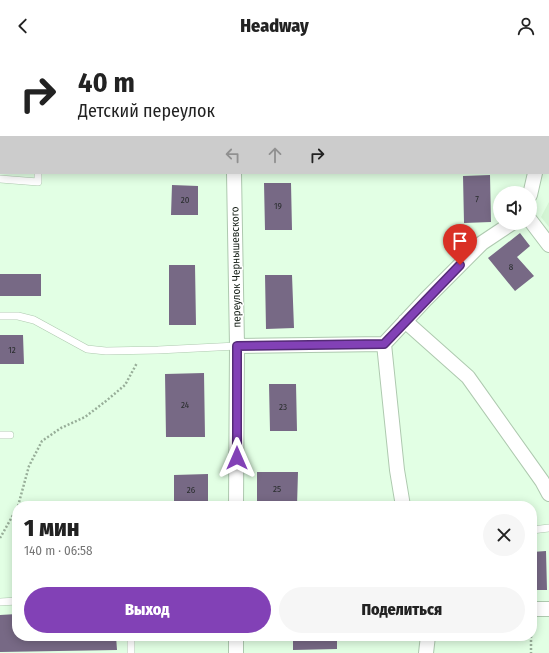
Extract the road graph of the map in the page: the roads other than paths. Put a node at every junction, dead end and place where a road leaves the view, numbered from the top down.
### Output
1 (38, 174) edge
2 (234, 174) edge
3 (535, 174) edge
4 (0, 179) edge
5 (532, 186) edge
6 (537, 229) edge
7 (502, 230) edge
8 (549, 245) edge
9 (0, 316) edge
10 (405, 321) junction
11 (384, 344) junction
12 (237, 346) junction
13 (0, 435) edge
14 (10, 435) dead end
15 (549, 494) edge
16 (236, 501) edge
17 (402, 501) edge
18 (549, 528) edge
19 (537, 529) edge
20 (12, 601) edge
21 (0, 602) edge
22 (549, 609) edge
23 (537, 610) edge
24 (131, 641) edge
25 (236, 641) edge
26 (427, 641) edge
27 (132, 653) edge
28 (236, 653) edge
29 (426, 653) edge

1 - 4 lane
2 - 12 street, переулок Чернышевского
3 - 5 street
6 - 8 street
7 - 10 street
9 - 12 lane
10 - 11 street
10 - 15 street
11 - 12 street
11 - 17 street
12 - 16 street, переулок Чернышевского
13 - 14 lane
18 - 19 lane
20 - 21 lane
22 - 23 street
24 - 27 lane
25 - 28 street
26 - 29 street

